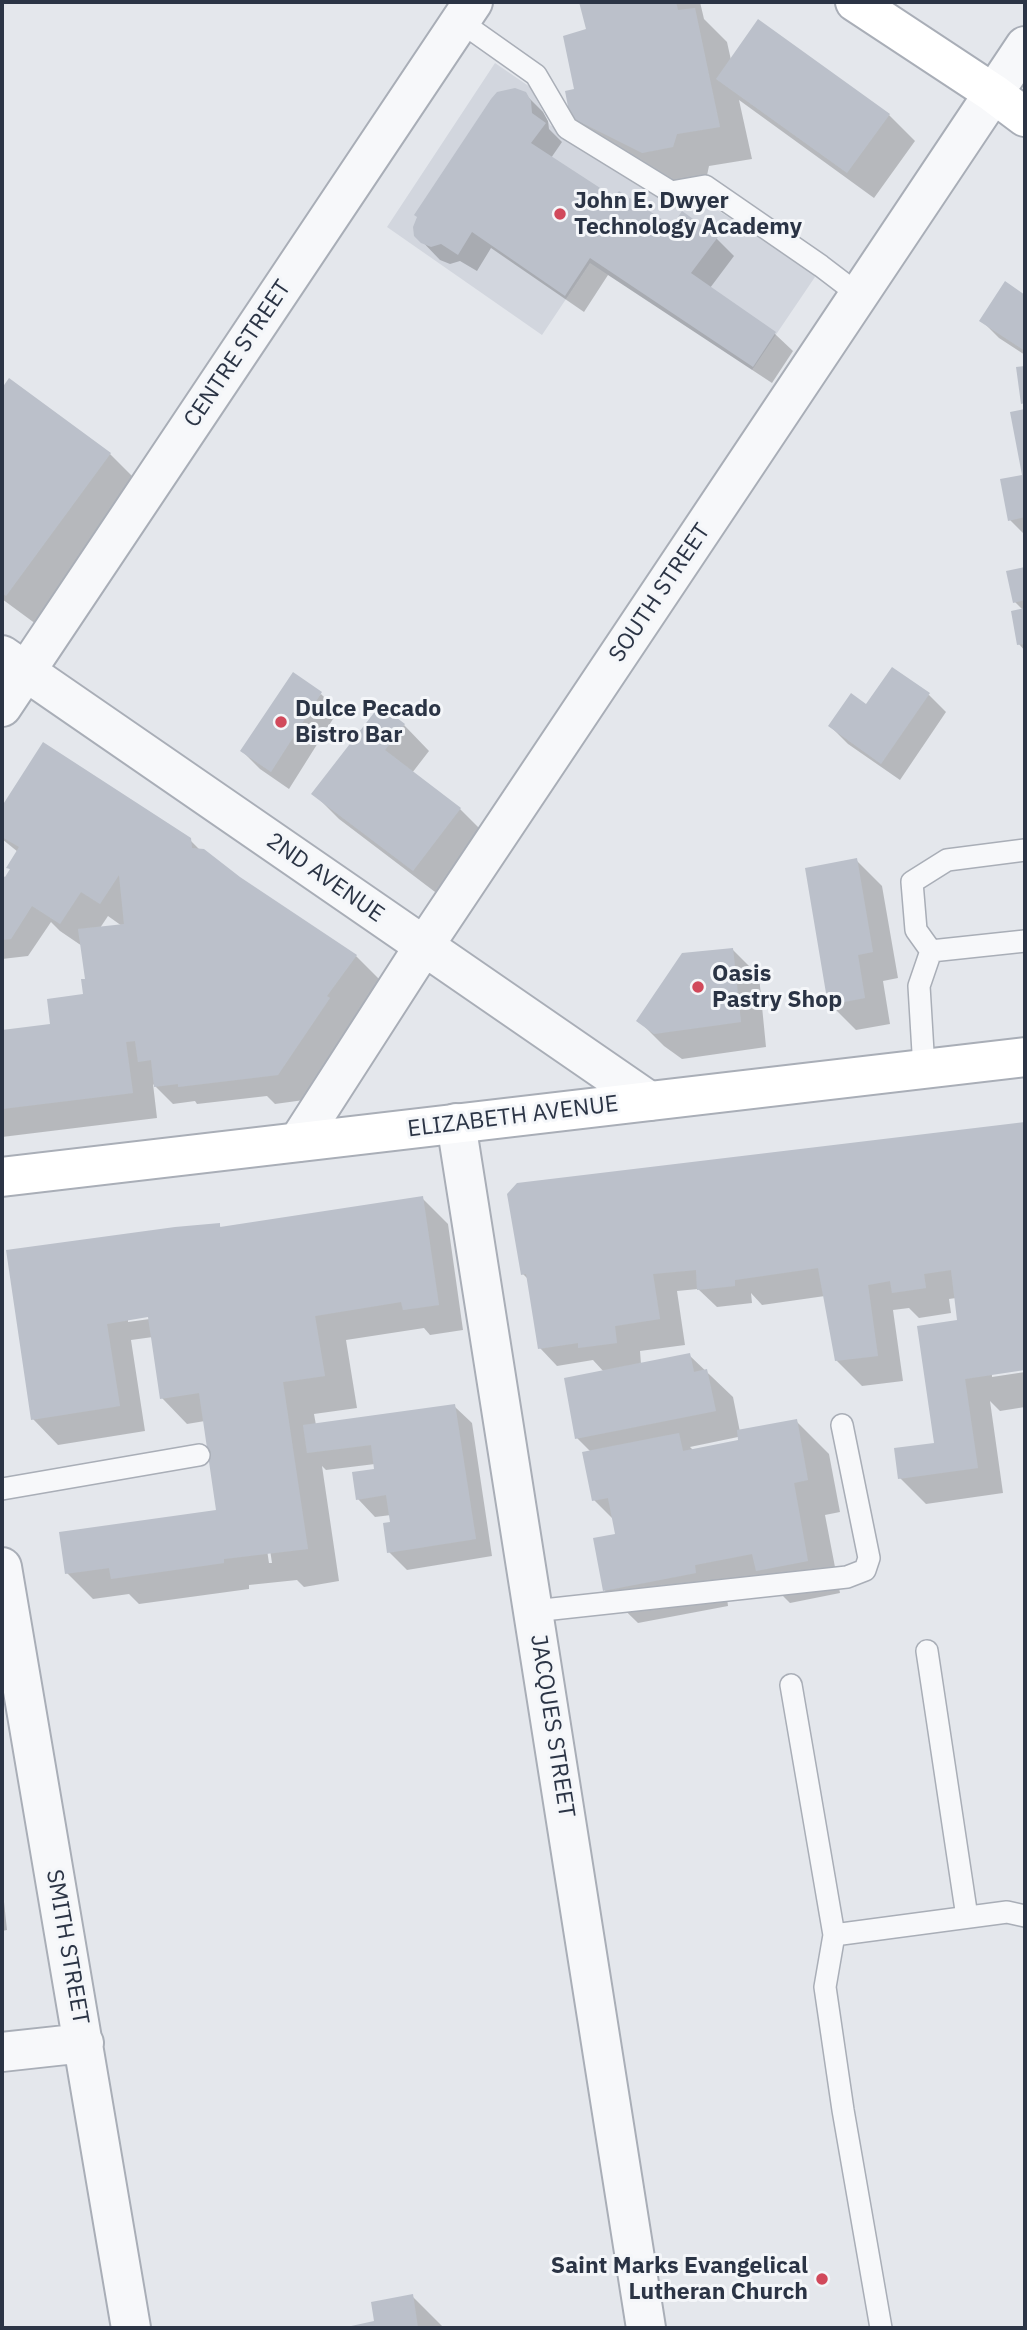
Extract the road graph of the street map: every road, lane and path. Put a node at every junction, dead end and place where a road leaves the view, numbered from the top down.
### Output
1 (855, 2) edge
2 (467, 12) edge
3 (1025, 46) edge
4 (993, 93) junction
5 (1025, 117) edge
6 (859, 295) junction
7 (14, 663) edge
8 (2, 706) edge
9 (1025, 850) edge
10 (1025, 941) edge
11 (424, 946) junction
12 (931, 951) junction
13 (1025, 1057) edge
14 (923, 1069) junction
15 (649, 1101) junction
16 (456, 1123) junction
17 (298, 1142) junction
18 (2, 1177) edge
19 (842, 1425) dead end
20 (199, 1455) dead end
21 (2, 1489) edge
22 (2, 1567) edge
23 (534, 1611) junction
24 (6, 1620) edge
25 (927, 1651) dead end
26 (791, 1685) dead end
27 (1025, 1916) edge
28 (967, 1917) junction
29 (834, 1935) junction
30 (84, 2043) junction
31 (2, 2052) edge
32 (131, 2328) edge
33 (646, 2328) edge
34 (881, 2328) edge

1 - 4 street
2 - 6 lane
2 - 7 street, CENTRE STREET
3 - 4 street, SOUTH STREET
4 - 5 street
4 - 6 street, SOUTH STREET
6 - 11 street, SOUTH STREET
7 - 8 street, CENTRE STREET
7 - 11 street, 2ND AVENUE
9 - 12 lane
10 - 12 lane
11 - 15 street, 2ND AVENUE
11 - 17 street, SOUTH STREET
12 - 14 lane
13 - 14 street, ELIZABETH AVENUE
14 - 15 street, ELIZABETH AVENUE
15 - 16 street, ELIZABETH AVENUE
16 - 17 street, ELIZABETH AVENUE
16 - 23 street, JACQUES STREET
17 - 18 street, ELIZABETH AVENUE
19 - 23 lane
20 - 21 lane
22 - 24 street, SMITH STREET
23 - 33 street, JACQUES STREET
24 - 30 street, SMITH STREET
25 - 28 lane
26 - 29 lane
27 - 28 lane
28 - 29 lane
29 - 34 lane
30 - 31 street
30 - 32 street, SMITH STREET

